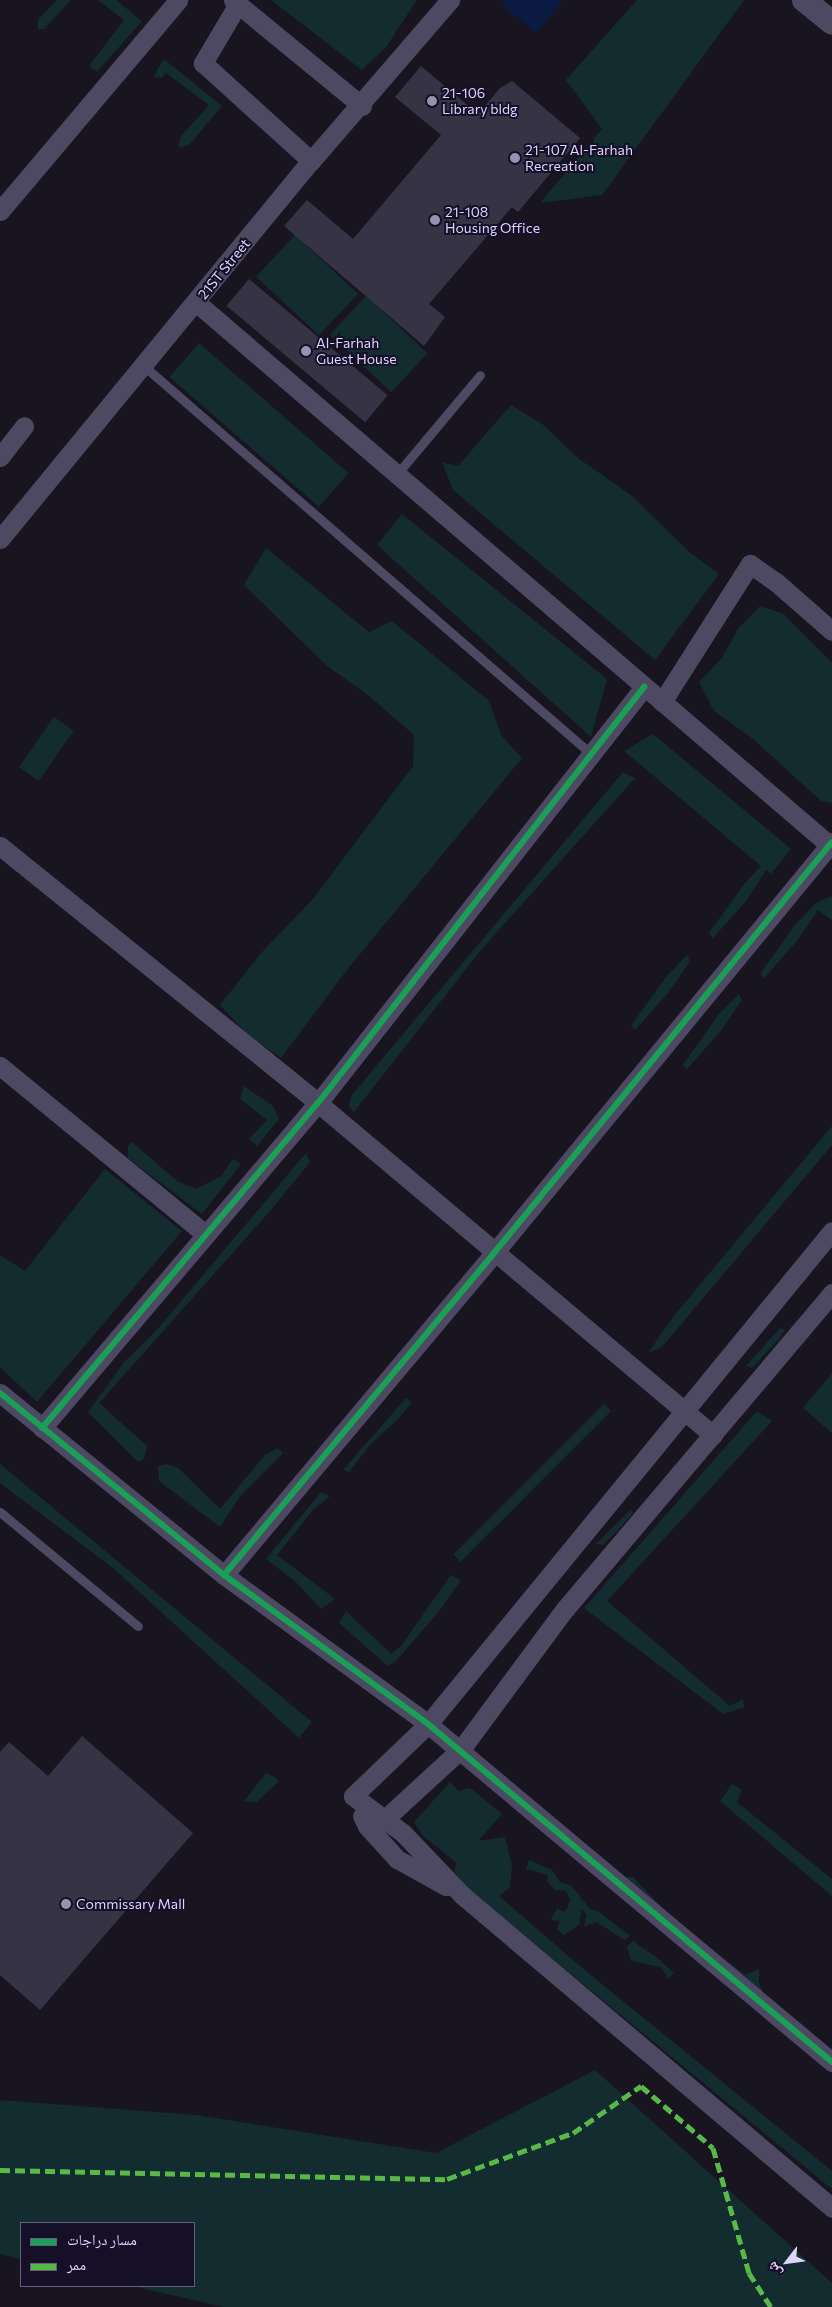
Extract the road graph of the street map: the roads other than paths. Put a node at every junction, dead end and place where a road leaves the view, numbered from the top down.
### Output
1 (178, 0) edge
2 (450, 0) edge
3 (804, 0) edge
4 (235, 2) edge
5 (832, 23) edge
6 (362, 106) junction
7 (312, 161) junction
8 (0, 211) edge
9 (197, 303) junction
10 (145, 367) junction
11 (480, 375) dead end
12 (24, 426) dead end
13 (0, 457) edge
14 (397, 474) junction
15 (0, 539) edge
16 (832, 631) edge
17 (644, 687) junction
18 (662, 702) junction
19 (590, 753) junction
20 (831, 845) edge
21 (0, 846) edge
22 (0, 1066) edge
23 (318, 1103) junction
24 (832, 1231) edge
25 (204, 1234) junction
26 (494, 1253) junction
27 (832, 1293) edge
28 (0, 1393) edge
29 (686, 1413) junction
30 (42, 1428) junction
31 (713, 1435) junction
32 (0, 1512) edge
33 (224, 1575) junction
34 (541, 1587) junction
35 (565, 1609) junction
36 (138, 1626) dead end
37 (428, 1724) junction
38 (460, 1750) junction
39 (353, 1796) junction
40 (385, 1818) junction
41 (367, 1826) junction
42 (462, 1895) junction
43 (832, 2062) edge
44 (832, 2208) edge

1 - 8 street
2 - 6 street, 21ST Street
3 - 5 street
4 - 6 street
4 - 7 street
6 - 7 street, 21ST Street
7 - 9 street, 21ST Street
9 - 10 street, 21ST Street
9 - 14 street
10 - 15 street, 21ST Street
10 - 19 lane
11 - 14 lane
12 - 13 street
14 - 17 street
16 - 18 street
17 - 18 street
17 - 19 street
18 - 20 street
19 - 23 street
20 - 26 street
21 - 23 street
22 - 25 street
23 - 25 street
23 - 26 street
24 - 29 street
25 - 30 street
26 - 29 street
26 - 33 street
27 - 31 street
28 - 30 street
29 - 31 street
29 - 34 street
30 - 33 street
31 - 35 street
32 - 36 lane
33 - 37 street
34 - 35 street
34 - 37 street
35 - 38 street
37 - 38 street
37 - 39 street
38 - 40 street
38 - 43 street
39 - 40 street
39 - 41 street
40 - 41 street
40 - 42 street
41 - 42 street
42 - 44 street

